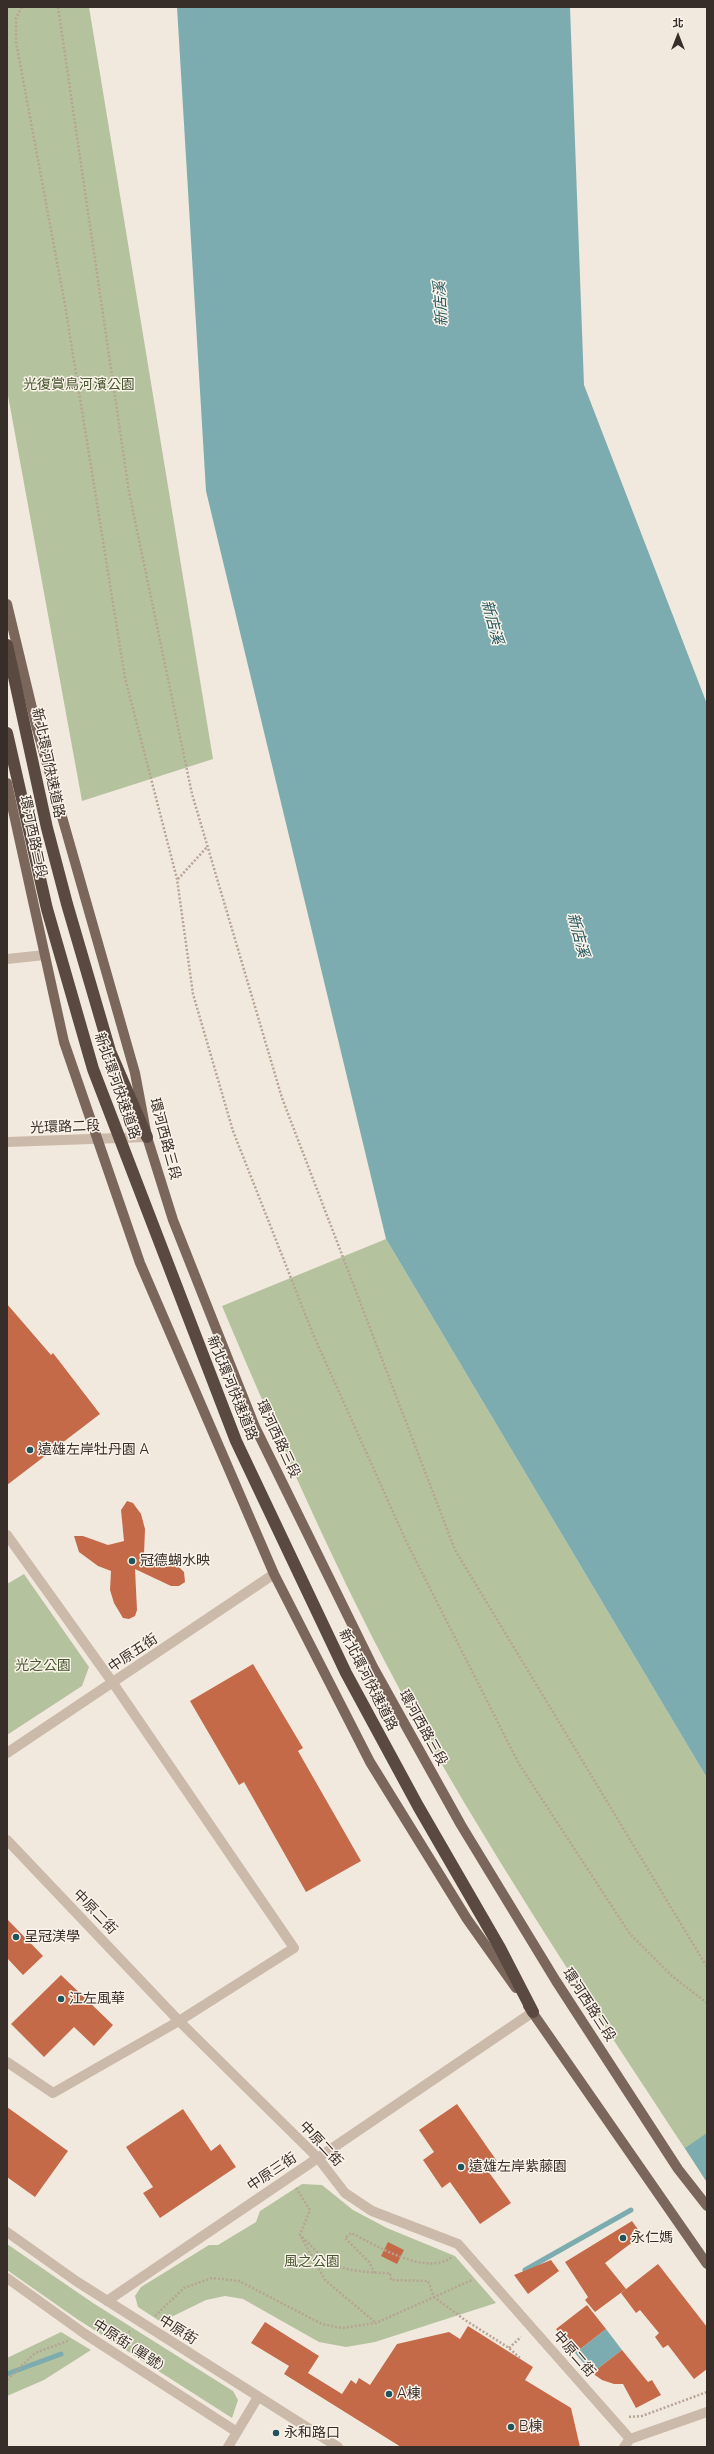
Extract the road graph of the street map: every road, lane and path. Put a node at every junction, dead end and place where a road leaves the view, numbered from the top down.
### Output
1 (22, 7) edge
2 (58, 7) edge
3 (7, 604) edge
4 (7, 645) edge
5 (7, 734) edge
6 (7, 783) edge
7 (208, 847) junction
8 (177, 879) junction
9 (45, 955) junction
10 (7, 959) edge
11 (148, 1137) junction
12 (96, 1140) junction
13 (7, 1142) edge
14 (7, 1535) edge
15 (274, 1574) junction
16 (113, 1683) junction
17 (7, 1754) edge
18 (7, 1840) edge
19 (707, 1967) edge
20 (707, 2003) edge
21 (533, 2012) junction
22 (179, 2021) junction
23 (7, 2062) edge
24 (318, 2158) junction
25 (289, 2178) junction
26 (707, 2206) edge
27 (7, 2232) edge
28 (300, 2235) junction
29 (369, 2262) dead end
30 (707, 2264) edge
31 (375, 2273) junction
32 (7, 2278) edge
33 (477, 2278) dead end
34 (434, 2297) junction
35 (107, 2302) junction
36 (376, 2323) junction
37 (144, 2325) junction
38 (85, 2334) junction
39 (521, 2359) dead end
40 (7, 2380) edge
41 (258, 2397) junction
42 (707, 2412) edge
43 (237, 2432) junction
44 (627, 2443) edge
45 (228, 2447) edge
46 (338, 2447) edge

1 - 8 path
2 - 7 path
3 - 11 main road, 環河西路三段
4 - 11 highway, 新北環河快速道路
5 - 21 highway, 新北環河快速道路
6 - 9 main road, 環河西路三段
7 - 8 path
7 - 19 path
8 - 20 path
9 - 10 street
9 - 12 main road, 環河西路三段
11 - 12 street, 光環路二段
11 - 26 main road, 環河西路三段
12 - 13 street, 光環路二段
12 - 15 main road, 環河西路三段
14 - 16 street
15 - 16 street, 中原五街
15 - 21 main road, 環河西路三段
16 - 17 street, 中原五街
16 - 22 street
18 - 22 street, 中原二街
21 - 24 street, 中原三街
21 - 30 main road, 環河西路三段
22 - 23 street
22 - 24 street, 中原二街
24 - 25 street, 中原三街
24 - 44 street, 中原二街
25 - 28 path
25 - 35 street, 中原三街
27 - 35 street, 中原街
28 - 31 path
28 - 36 path
29 - 31 path
31 - 34 path
32 - 38 street, 中原街 (單號)
33 - 34 path
34 - 36 path
34 - 39 path
35 - 37 street, 中原街
36 - 37 path
37 - 38 path
37 - 41 street, 中原街
38 - 40 path
38 - 43 street, 中原街 (單號)
41 - 43 street
41 - 46 street, 中原街
42 - 44 street, 中原二街
43 - 45 street

